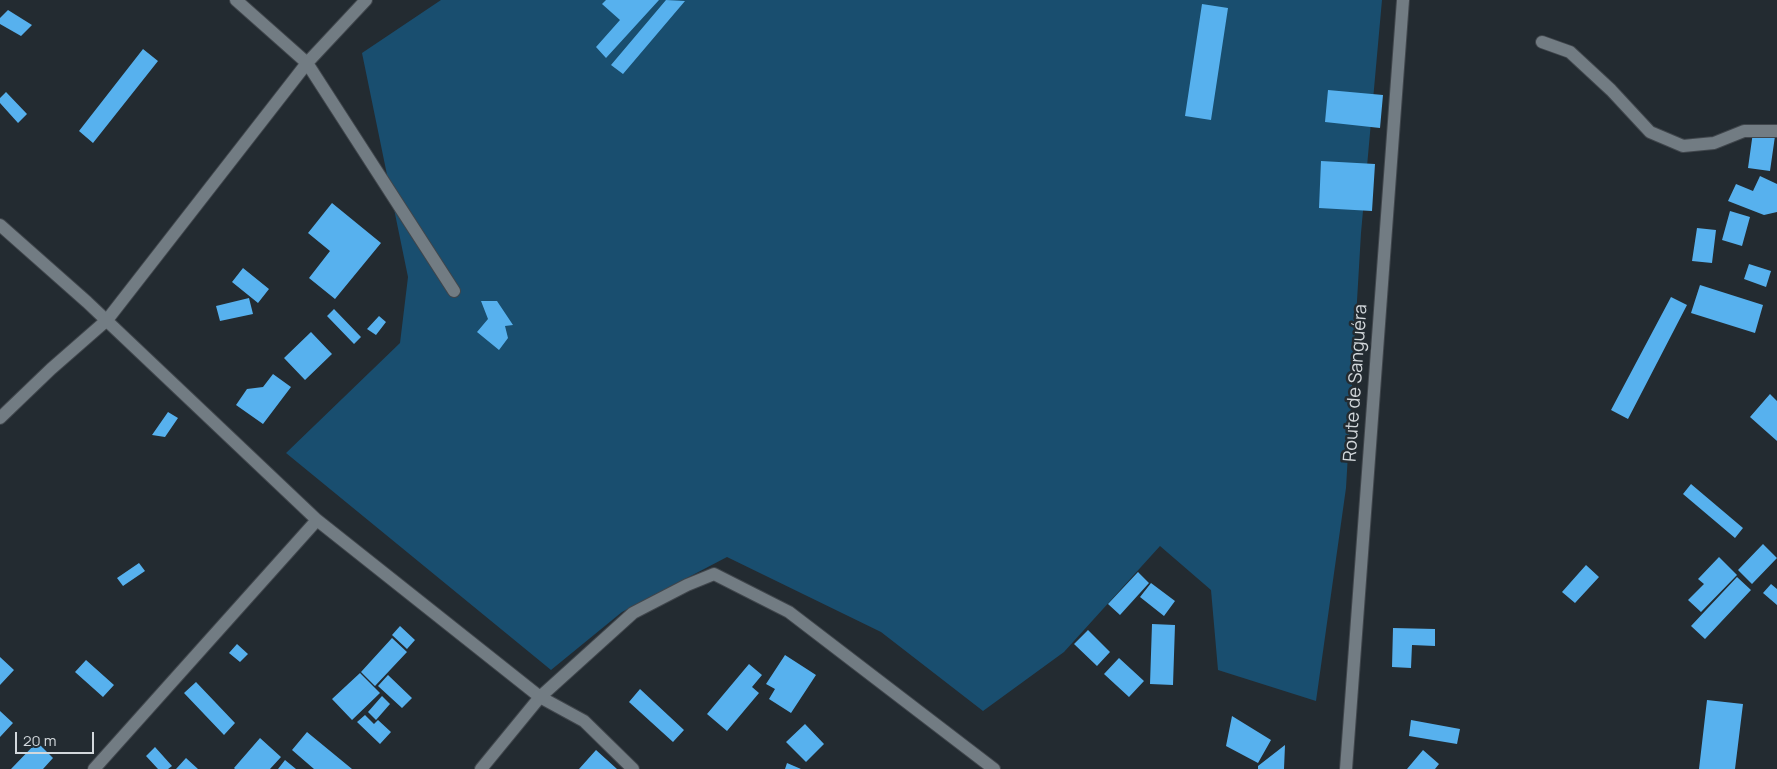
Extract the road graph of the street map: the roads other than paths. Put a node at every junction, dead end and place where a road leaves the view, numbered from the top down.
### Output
1 (236, 0) edge
2 (366, 0) edge
3 (1403, 0) edge
4 (1542, 42) dead end
5 (307, 63) junction
6 (1777, 131) edge
7 (0, 225) edge
8 (454, 291) dead end
9 (107, 320) junction
10 (0, 418) edge
11 (317, 520) junction
12 (540, 697) junction
13 (94, 769) edge
14 (481, 769) edge
15 (633, 769) edge
16 (994, 769) edge
17 (1346, 769) edge

1 - 5 street
2 - 5 street
3 - 17 street, Route de Sanguéra
4 - 6 street
5 - 8 street
5 - 9 street
7 - 9 street
9 - 10 street
9 - 11 street
11 - 12 street
11 - 13 street
12 - 14 street
12 - 15 street
12 - 16 street

